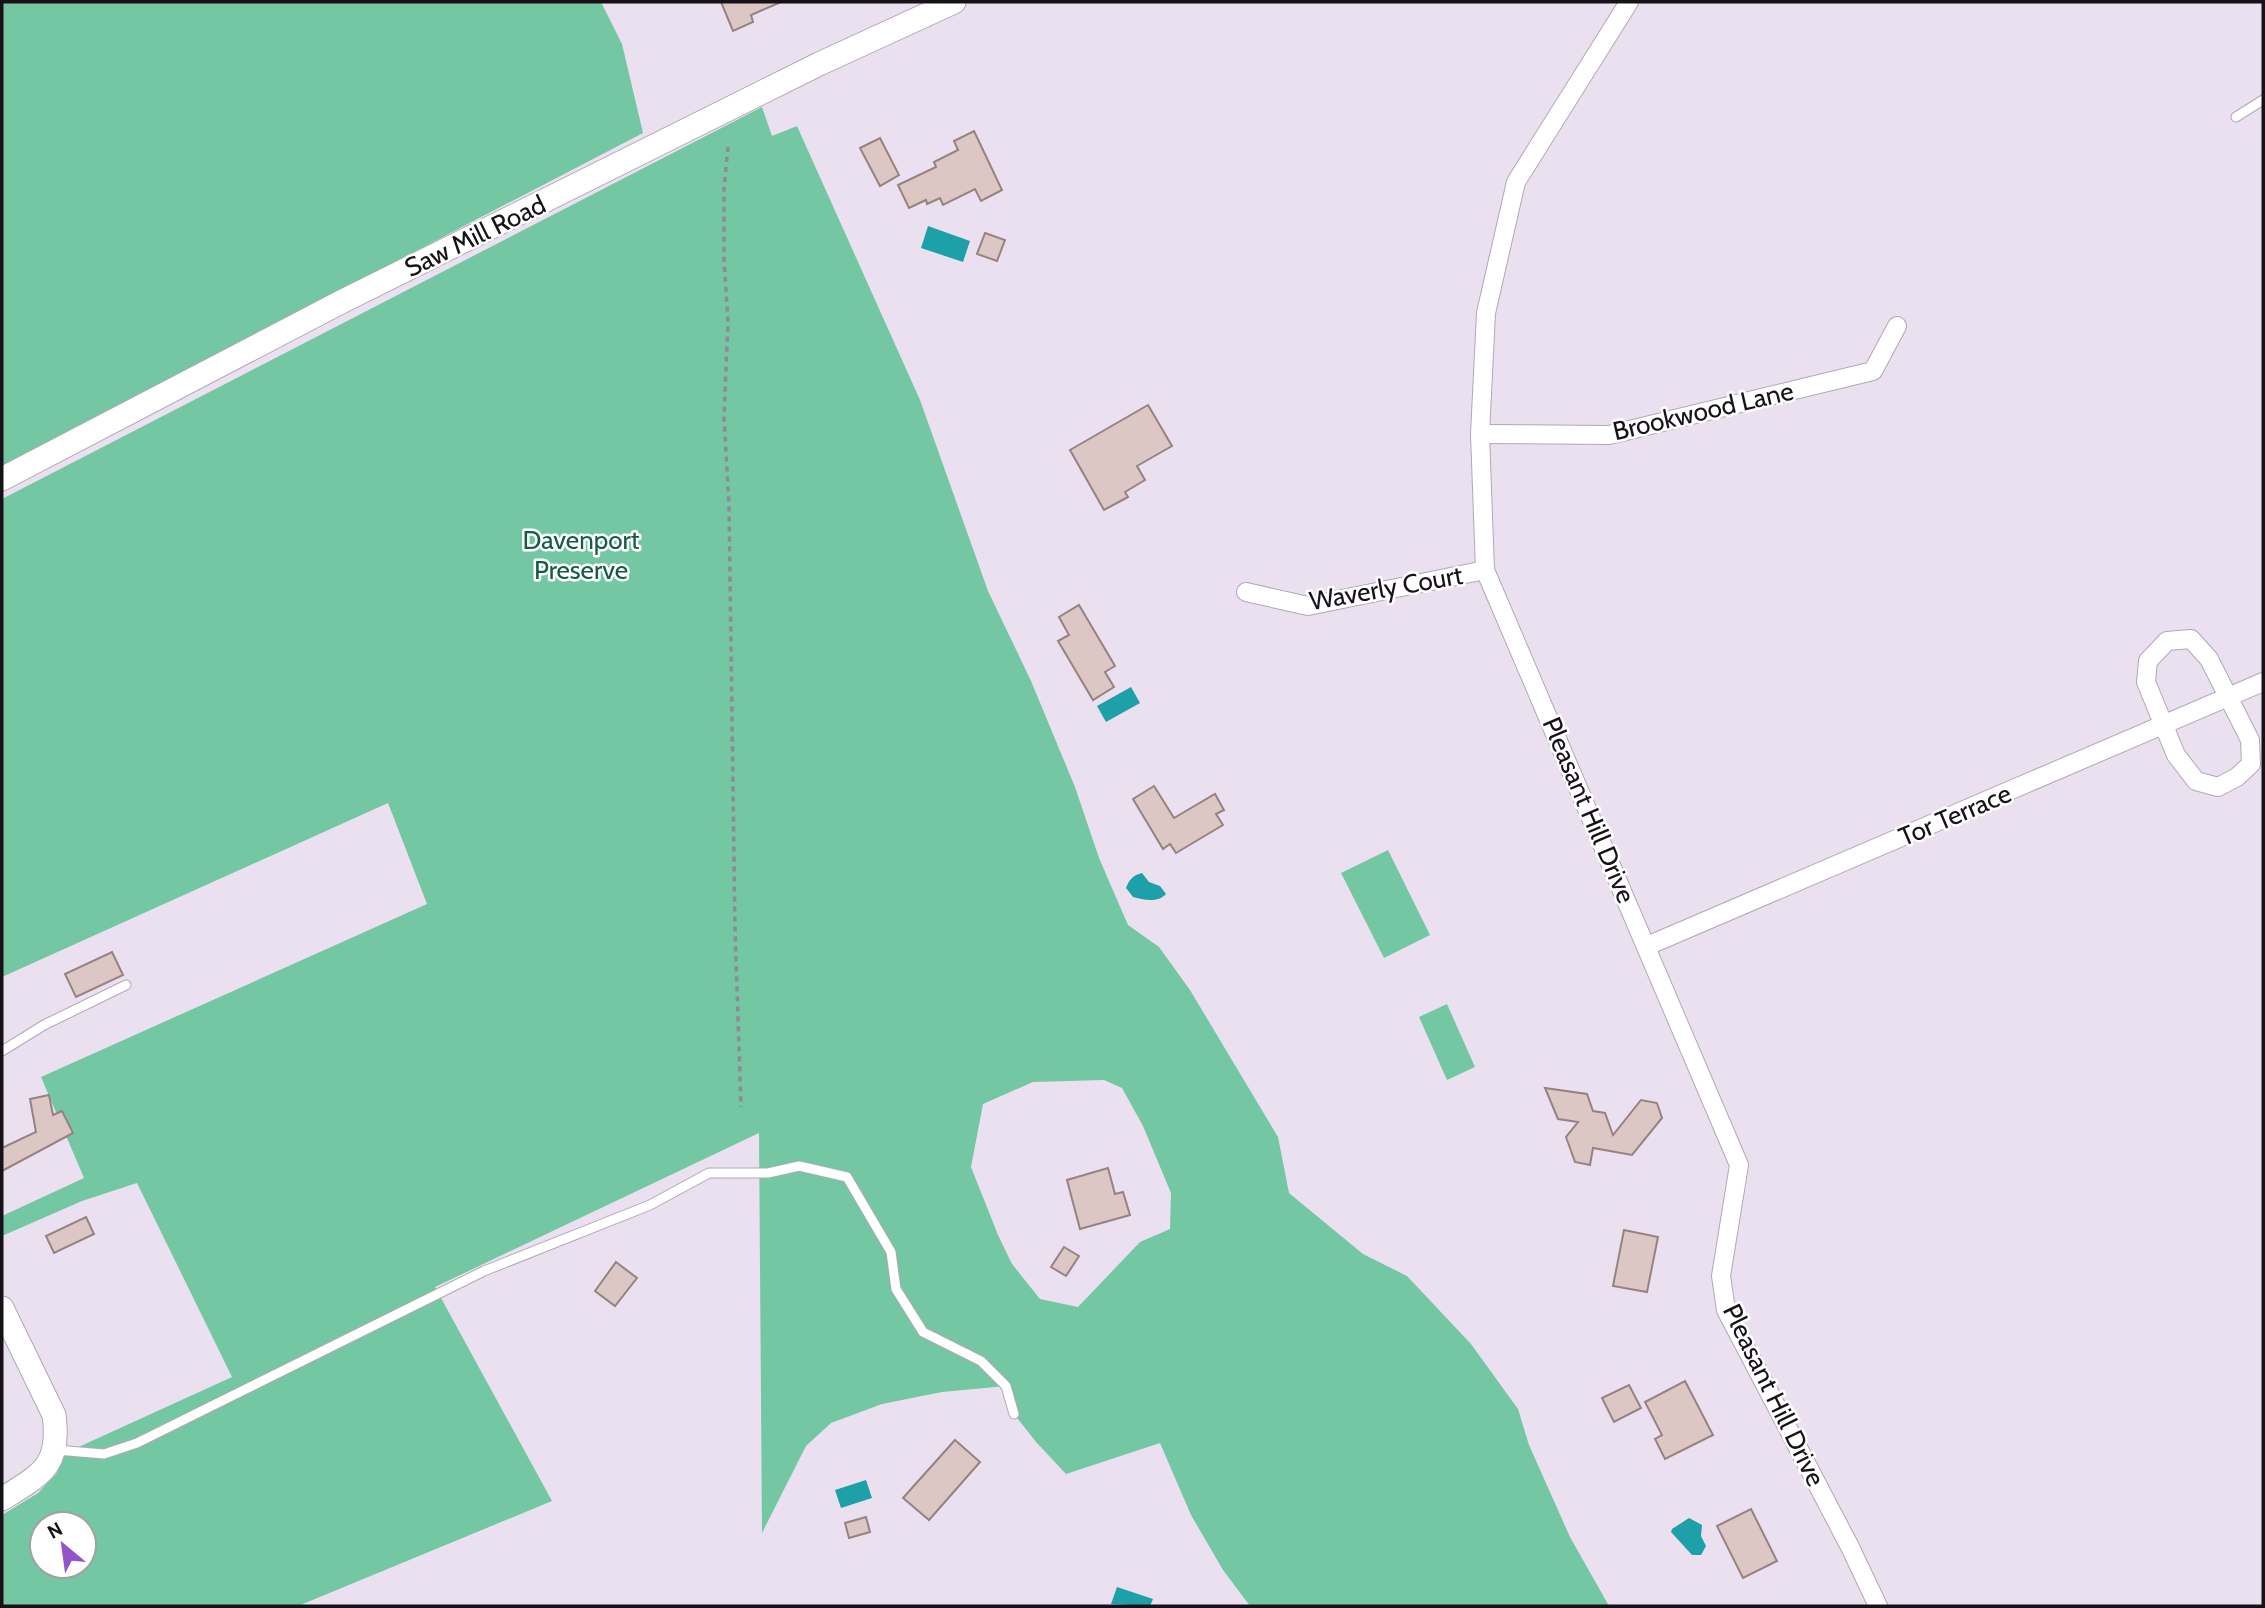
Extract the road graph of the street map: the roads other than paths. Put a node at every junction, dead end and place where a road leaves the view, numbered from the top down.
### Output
1 (954, 2) edge
2 (1629, 2) edge
3 (2263, 100) edge
4 (2236, 117) dead end
5 (1897, 326) dead end
6 (1480, 434) junction
7 (2, 479) edge
8 (1485, 570) junction
9 (1246, 592) dead end
10 (2263, 682) edge
11 (2229, 698) junction
12 (2163, 726) junction
13 (1647, 946) junction
14 (126, 985) dead end
15 (2, 1051) edge
16 (2, 1308) edge
17 (1014, 1414) dead end
18 (55, 1450) junction
19 (2, 1499) edge
20 (1878, 1606) edge

1 - 7 street, Saw Mill Road
2 - 6 street, Pleasant Hill Drive
3 - 4 lane
5 - 6 street, Brookwood Lane
6 - 8 street, Pleasant Hill Drive
8 - 9 street, Waverly Court
8 - 13 street, Pleasant Hill Drive
10 - 11 street, Tor Terrace
11 - 12 street, Tor Terrace
11 - 12 street
11 - 12 street
12 - 13 street, Tor Terrace
13 - 20 street, Pleasant Hill Drive
14 - 15 lane
16 - 18 street
17 - 18 lane
18 - 19 street

